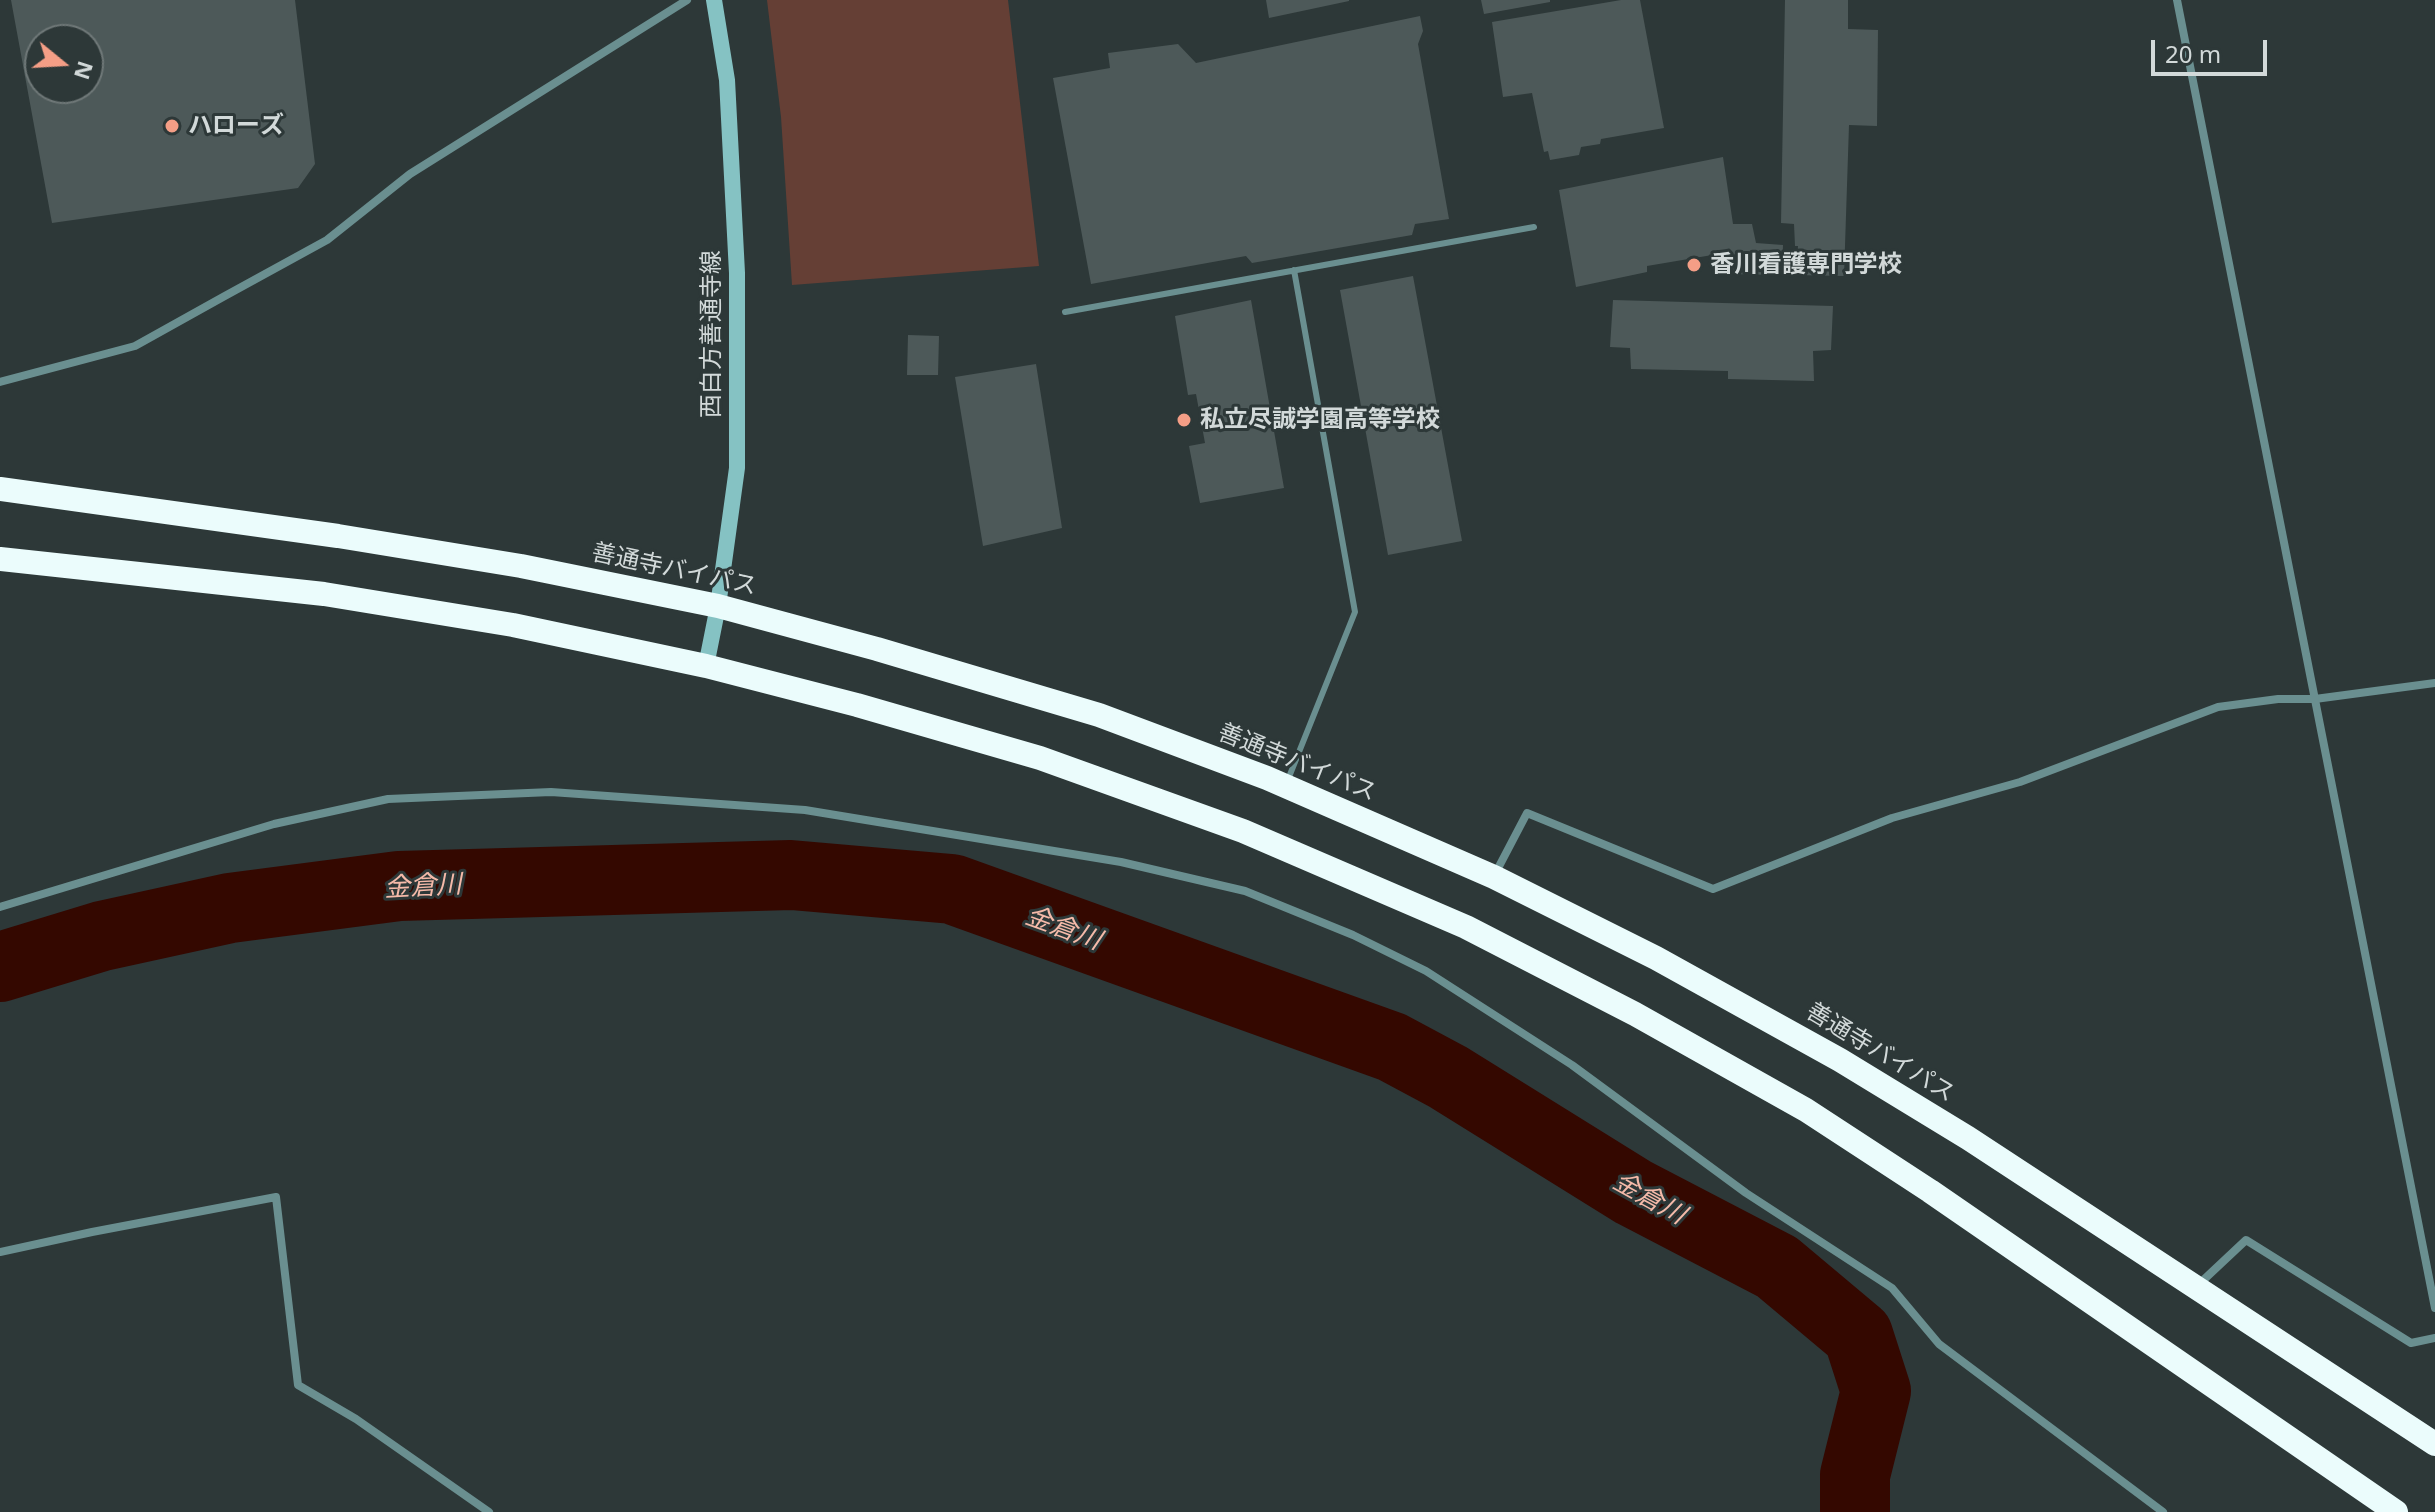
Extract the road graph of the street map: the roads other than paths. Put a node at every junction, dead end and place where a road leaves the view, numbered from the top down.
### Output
1 (687, 0) edge
2 (714, 0) edge
3 (2177, 0) edge
4 (1534, 227) dead end
5 (1294, 270) junction
6 (1065, 312) dead end
7 (0, 382) edge
8 (0, 489) edge
9 (0, 559) edge
10 (718, 606) junction
11 (706, 666) junction
12 (2435, 683) edge
13 (2315, 699) junction
14 (1285, 786) junction
15 (1494, 877) junction
16 (0, 907) edge
17 (0, 1252) edge
18 (2196, 1287) junction
19 (2435, 1308) edge
20 (2435, 1338) edge
21 (2435, 1444) edge
22 (489, 1512) edge
23 (2163, 1512) edge
24 (2396, 1512) edge

1 - 7 street
2 - 10 main road, 西白方善通寺線
3 - 13 street
4 - 5 lane
5 - 6 lane
5 - 14 lane
8 - 10 highway, 善通寺バイパス
9 - 11 highway
10 - 11 main road, 西白方善通寺線
10 - 14 highway, 善通寺バイパス
11 - 24 highway
12 - 13 street
13 - 15 street
13 - 19 street
14 - 15 highway, 善通寺バイパス
15 - 18 highway, 善通寺バイパス
16 - 23 street
17 - 22 street
18 - 20 street
18 - 21 highway, 善通寺バイパス

